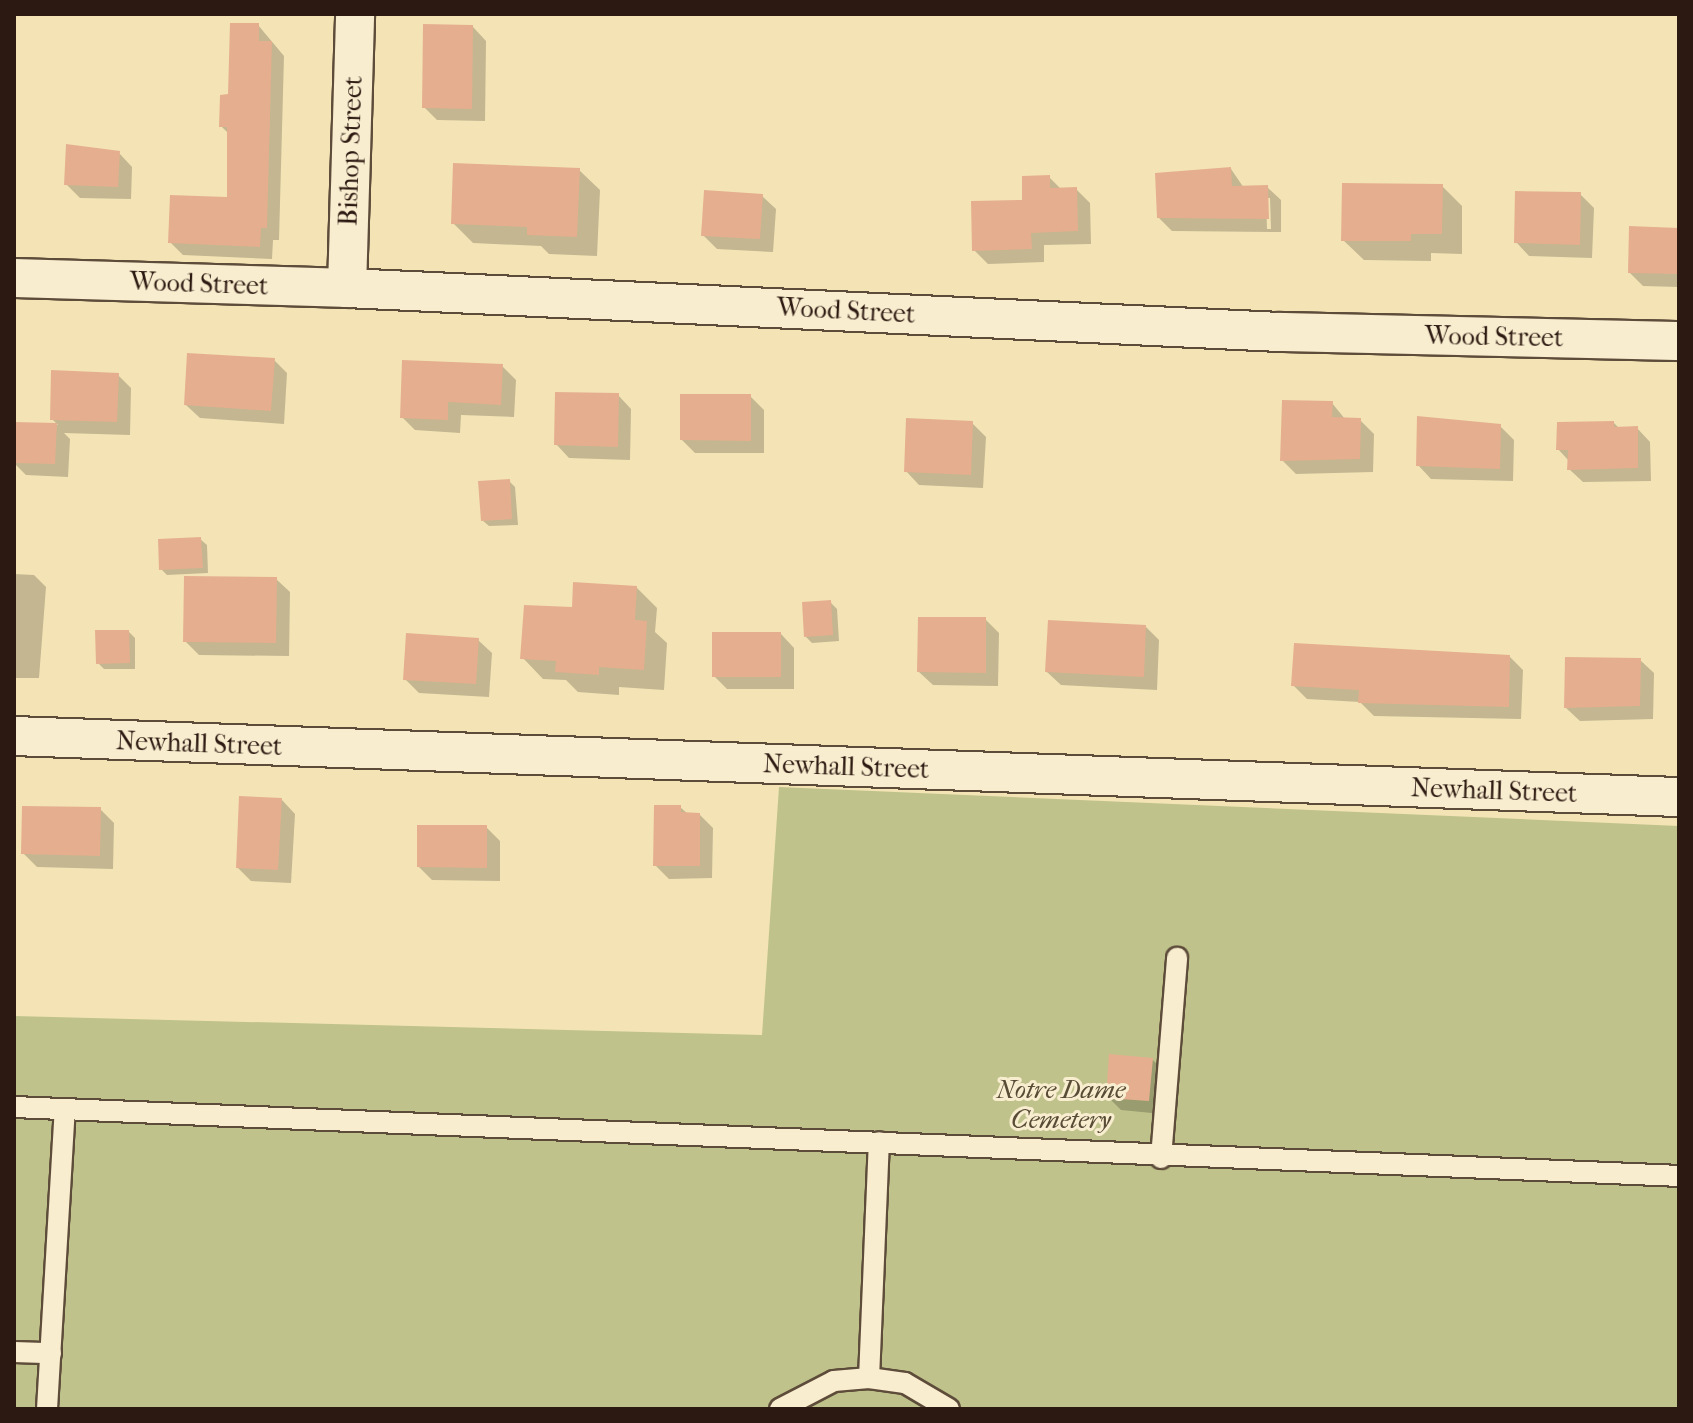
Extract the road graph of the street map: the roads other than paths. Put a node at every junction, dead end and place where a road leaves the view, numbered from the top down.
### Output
1 (355, 14) edge
2 (14, 278) edge
3 (347, 288) junction
4 (1679, 341) edge
5 (14, 736) edge
6 (1679, 797) edge
7 (1177, 958) dead end
8 (14, 1107) edge
9 (65, 1110) junction
10 (879, 1142) junction
11 (1161, 1158) junction
12 (1679, 1176) edge
13 (14, 1352) edge
14 (51, 1353) junction
15 (869, 1378) junction
16 (47, 1409) edge
17 (780, 1409) edge
18 (949, 1409) edge

1 - 3 street, Bishop Street
2 - 3 street, Wood Street
3 - 4 street, Wood Street
5 - 6 street, Newhall Street
7 - 11 lane
8 - 9 lane
9 - 10 lane
9 - 14 lane
10 - 11 lane
10 - 15 lane
11 - 12 lane
13 - 14 lane
14 - 16 lane
15 - 17 lane
15 - 18 lane

